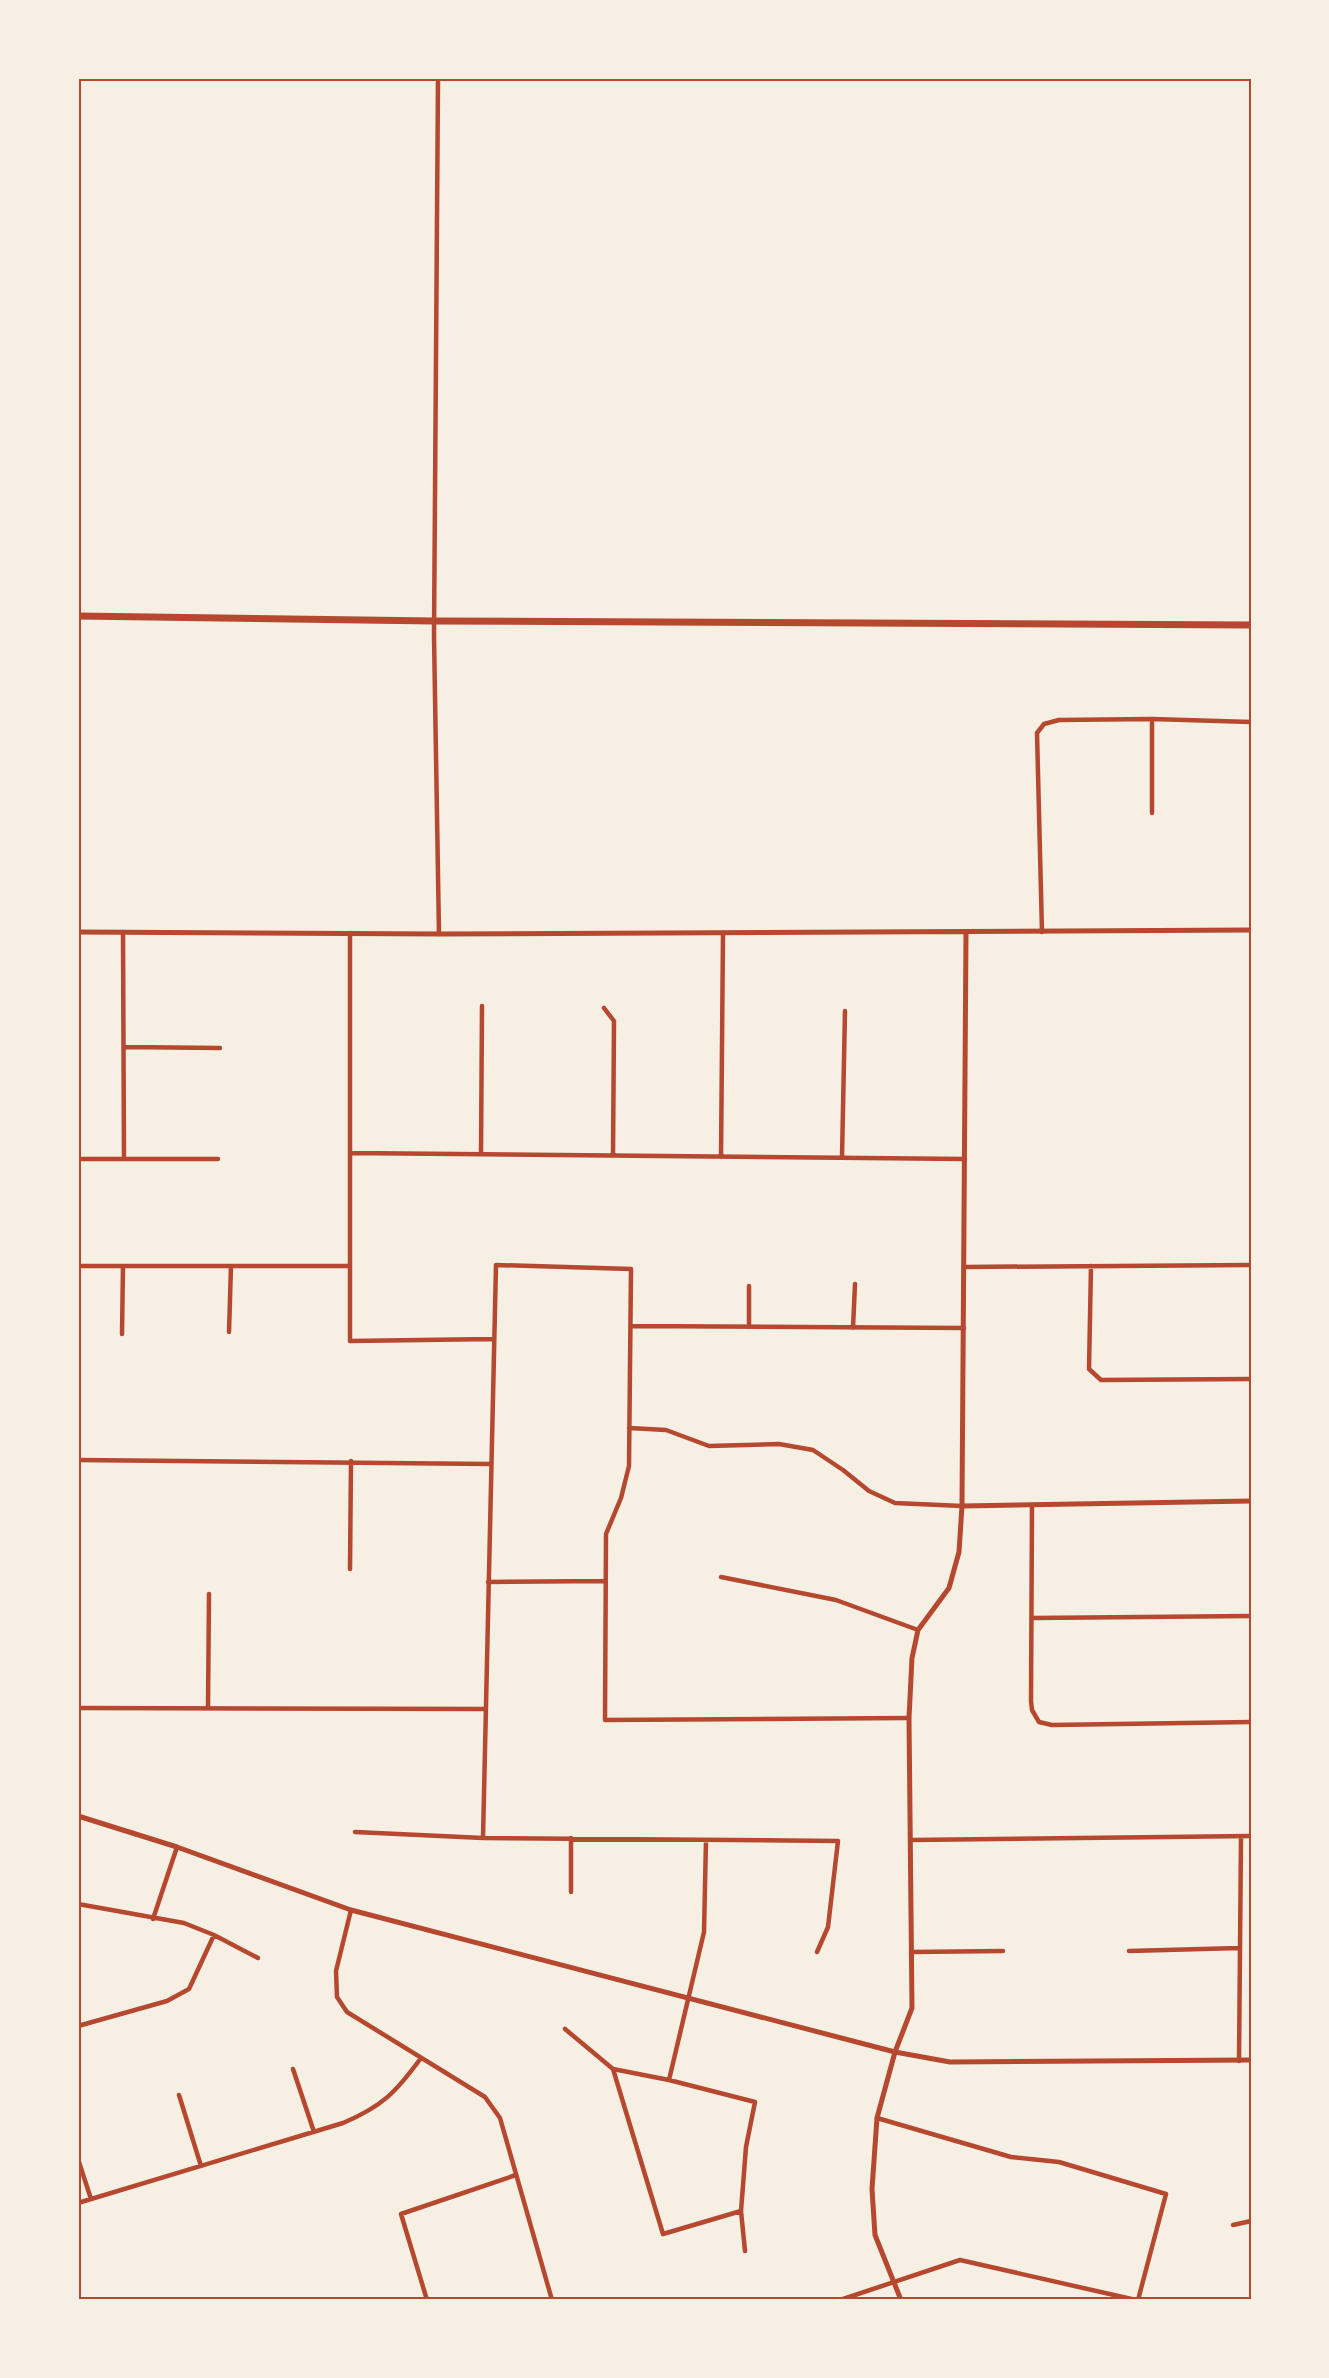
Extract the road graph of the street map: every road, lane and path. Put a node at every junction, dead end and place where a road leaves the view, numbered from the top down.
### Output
1 (438, 78) edge
2 (78, 616) edge
3 (434, 621) junction
4 (1251, 625) edge
5 (1152, 719) junction
6 (1251, 722) edge
7 (1152, 813) dead end
8 (1251, 930) edge
9 (78, 932) edge
10 (123, 932) junction
11 (966, 932) junction
12 (1042, 932) junction
13 (350, 933) junction
14 (723, 933) junction
15 (439, 934) junction
16 (482, 1006) dead end
17 (604, 1008) dead end
18 (845, 1011) dead end
19 (124, 1047) junction
20 (220, 1047) dead end
21 (350, 1153) junction
22 (481, 1154) junction
23 (613, 1156) junction
24 (721, 1156) junction
25 (842, 1158) junction
26 (78, 1159) edge
27 (124, 1159) junction
28 (218, 1159) dead end
29 (965, 1159) junction
30 (1251, 1264) edge
31 (78, 1266) edge
32 (123, 1266) junction
33 (231, 1266) junction
34 (350, 1266) junction
35 (1091, 1266) junction
36 (964, 1267) junction
37 (855, 1284) dead end
38 (749, 1286) dead end
39 (631, 1326) junction
40 (749, 1327) junction
41 (853, 1328) junction
42 (964, 1328) junction
43 (230, 1332) dead end
44 (122, 1334) dead end
45 (494, 1339) junction
46 (1251, 1379) edge
47 (630, 1428) junction
48 (78, 1460) edge
49 (351, 1461) junction
50 (491, 1464) junction
51 (1251, 1501) edge
52 (1032, 1505) junction
53 (962, 1506) junction
54 (350, 1569) dead end
55 (721, 1577) dead end
56 (606, 1581) junction
57 (488, 1582) junction
58 (208, 1594) dead end
59 (1251, 1616) edge
60 (1032, 1618) junction
61 (78, 1619) edge
62 (918, 1630) junction
63 (78, 1644) edge
64 (78, 1682) edge
65 (208, 1707) junction
66 (78, 1708) edge
67 (486, 1709) junction
68 (909, 1718) junction
69 (1251, 1722) edge
70 (78, 1816) edge
71 (355, 1832) dead end
72 (1251, 1836) edge
73 (1241, 1837) junction
74 (483, 1838) junction
75 (571, 1838) junction
76 (706, 1840) junction
77 (911, 1840) junction
78 (177, 1847) junction
79 (571, 1892) dead end
80 (78, 1904) edge
81 (351, 1910) junction
82 (153, 1919) junction
83 (214, 1935) junction
84 (1239, 1948) junction
85 (1003, 1951) dead end
86 (1129, 1951) dead end
87 (911, 1952) junction
88 (817, 1953) dead end
89 (258, 1958) dead end
90 (689, 1998) junction
91 (78, 2026) edge
92 (565, 2029) dead end
93 (895, 2052) junction
94 (421, 2058) junction
95 (1251, 2060) edge
96 (1239, 2061) junction
97 (293, 2069) dead end
98 (613, 2069) junction
99 (669, 2080) junction
100 (179, 2095) dead end
101 (878, 2118) junction
102 (314, 2132) junction
103 (78, 2159) edge
104 (201, 2166) junction
105 (516, 2175) junction
106 (90, 2199) junction
107 (78, 2203) edge
108 (741, 2211) junction
109 (1251, 2221) edge
110 (1233, 2225) dead end
111 (745, 2251) dead end
112 (894, 2282) junction
113 (427, 2300) edge
114 (552, 2300) edge
115 (840, 2300) edge
116 (901, 2300) edge
117 (1137, 2300) edge

1 - 3 street
2 - 3 highway
3 - 4 highway
3 - 15 street
5 - 6 street
5 - 7 street
5 - 12 street
8 - 12 street
9 - 10 street
10 - 13 street
10 - 19 street
11 - 12 street
11 - 14 street
11 - 29 street
13 - 15 street
13 - 21 street
14 - 15 street
14 - 24 street
16 - 22 street
17 - 23 street
18 - 25 street
19 - 20 street
19 - 27 street
21 - 22 street
21 - 34 street
22 - 23 street
23 - 24 street
24 - 25 street
25 - 29 street
26 - 27 street
27 - 28 street
29 - 36 street
30 - 35 street
31 - 32 street
32 - 33 street
32 - 44 street
33 - 34 street
33 - 43 street
34 - 45 street
35 - 36 street
35 - 46 street
36 - 42 street
37 - 41 street
38 - 40 street
39 - 40 street
39 - 45 street
39 - 47 street
40 - 41 street
41 - 42 street
42 - 53 street
45 - 50 street
47 - 53 street
47 - 56 street
48 - 49 street
49 - 50 street
49 - 54 street
50 - 57 street
51 - 52 street
52 - 53 street
52 - 60 street
53 - 62 street
55 - 62 street
56 - 57 street
56 - 68 street
57 - 67 street
58 - 65 street
59 - 60 street
60 - 69 street
61 - 63 street
62 - 68 street
63 - 64 street
65 - 66 street
65 - 67 street
67 - 74 street
68 - 77 street
70 - 78 street
71 - 74 street
72 - 73 street
73 - 77 street
73 - 84 street
74 - 75 street
75 - 76 street
75 - 79 street
76 - 88 street
76 - 90 street
77 - 87 street
78 - 81 street
78 - 82 street
80 - 82 street
81 - 90 street
81 - 94 street
82 - 83 street
83 - 89 street
83 - 91 street
84 - 86 street
84 - 96 street
85 - 87 street
87 - 93 street
90 - 93 street
90 - 99 street
92 - 98 street
93 - 96 street
93 - 101 street
94 - 102 street
94 - 105 street
95 - 96 street
97 - 102 street
98 - 99 street
98 - 108 street
99 - 108 street
100 - 104 street
101 - 112 street
101 - 117 street
102 - 104 street
103 - 106 street
104 - 106 street
105 - 113 street
105 - 114 street
106 - 107 street
108 - 111 street
109 - 110 street
112 - 115 street
112 - 116 street
112 - 117 street

